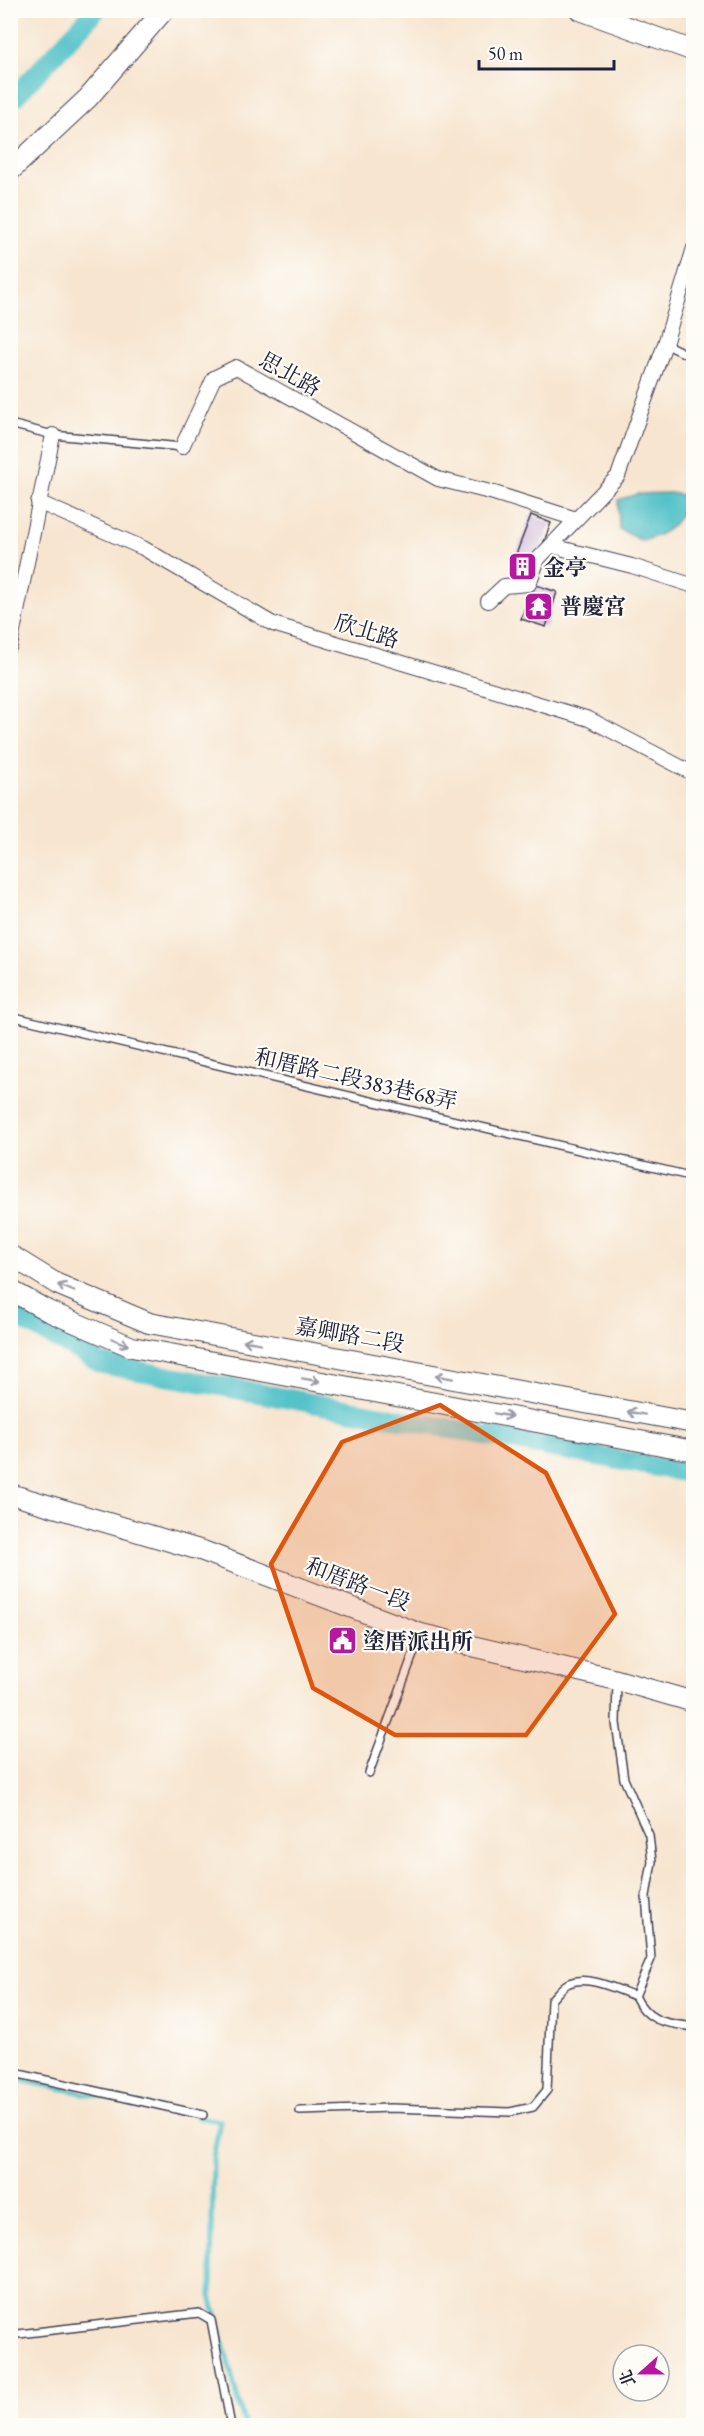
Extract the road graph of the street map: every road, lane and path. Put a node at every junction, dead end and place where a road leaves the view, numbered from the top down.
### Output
1 (164, 10) edge
2 (580, 10) edge
3 (693, 51) edge
4 (10, 171) edge
5 (693, 248) edge
6 (665, 344) junction
7 (693, 358) edge
8 (10, 424) edge
9 (53, 435) junction
10 (182, 447) joint
11 (39, 502) junction
12 (576, 519) junction
13 (552, 546) junction
14 (693, 586) edge
15 (488, 601) dead end
16 (10, 646) edge
17 (693, 774) edge
18 (10, 1016) edge
19 (693, 1177) edge
20 (10, 1255) edge
21 (10, 1290) edge
22 (693, 1423) edge
23 (693, 1451) edge
24 (10, 1494) edge
25 (421, 1634) junction
26 (617, 1680) junction
27 (693, 1702) edge
28 (369, 1773) dead end
29 (635, 1996) junction
30 (693, 2027) edge
31 (10, 2072) edge
32 (300, 2111) dead end
33 (203, 2115) dead end
34 (10, 2335) edge
35 (231, 2426) edge

1 - 4 street
2 - 3 street
5 - 6 street
6 - 7 lane
6 - 12 street
8 - 9 lane, 思北路
9 - 10 lane, 思北路
9 - 11 street
10 - 12 street, 思北路
11 - 16 street
11 - 17 street, 欣北路
12 - 13 street
13 - 14 street
13 - 15 street
18 - 19 lane, 和厝路二段383巷68弄
22 -> 20 street, 嘉卿路二段
21 -> 23 street
24 - 25 street, 和厝路一段
25 - 26 street, 和厝路一段
25 - 28 lane
26 - 27 street, 和厝路一段
26 - 29 lane
29 - 30 lane
29 - 32 lane
31 - 33 lane
34 - 35 lane

